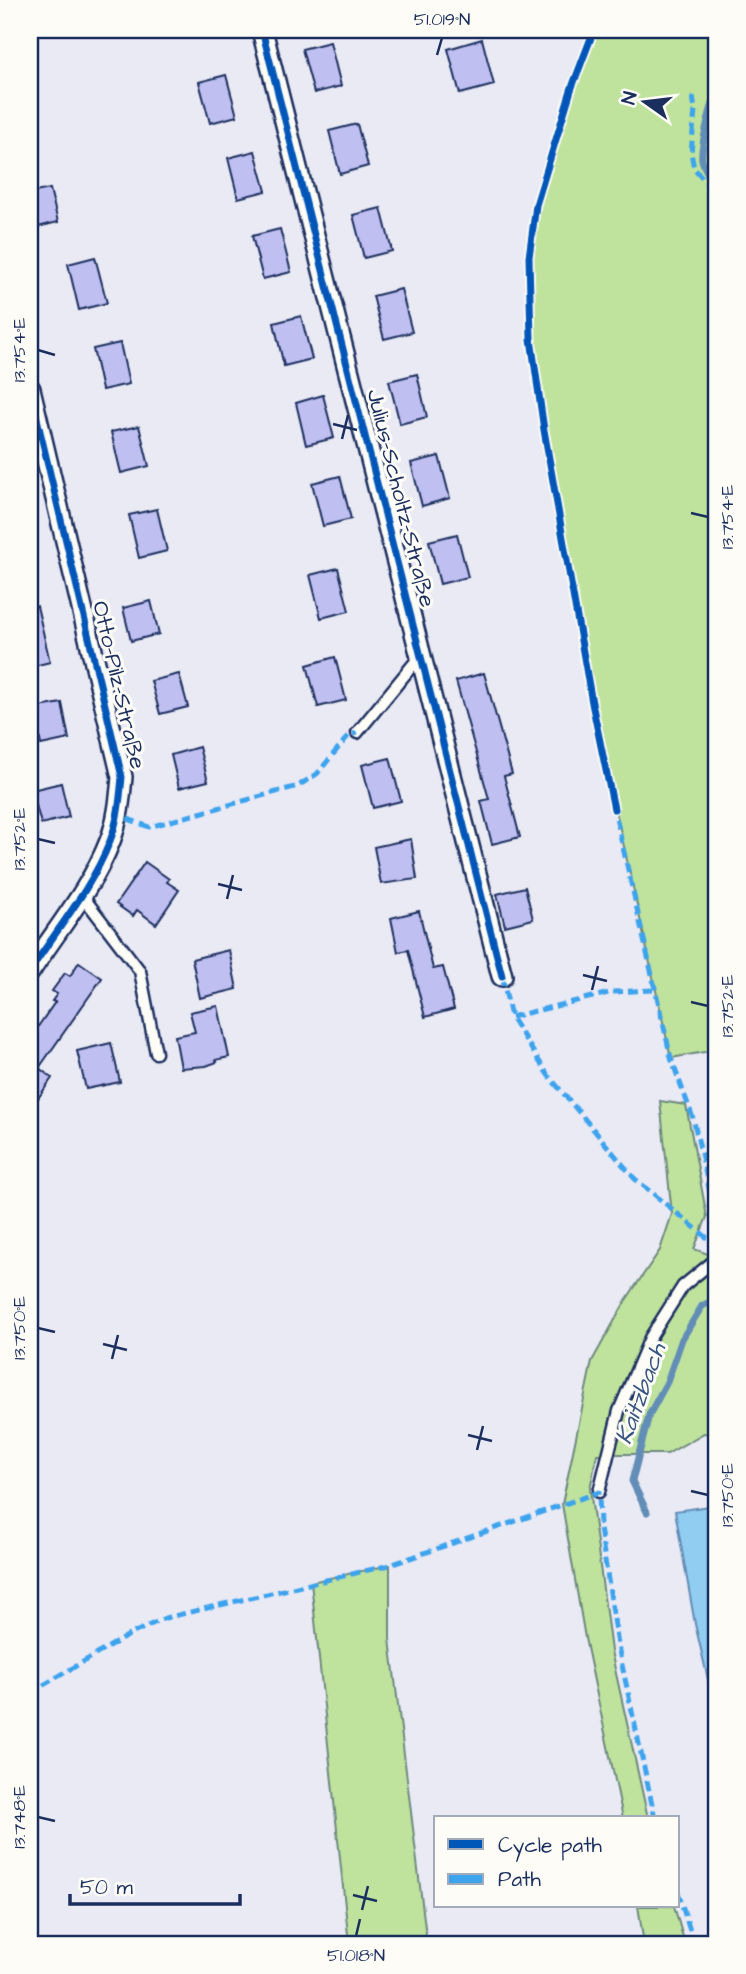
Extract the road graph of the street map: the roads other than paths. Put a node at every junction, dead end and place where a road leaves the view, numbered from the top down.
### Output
1 (262, 30) edge
2 (30, 389) edge
3 (421, 655) junction
4 (357, 733) dead end
5 (81, 894) junction
6 (30, 971) edge
7 (502, 976) dead end
8 (156, 1053) dead end
9 (716, 1259) edge
10 (599, 1492) dead end

1 - 3 street, Julius-Scholtz-Straße
2 - 5 street, Otto-Pilz-Straße
3 - 4 lane
3 - 7 street, Julius-Scholtz-Straße
5 - 6 street, Otto-Pilz-Straße
5 - 8 lane
9 - 10 lane

